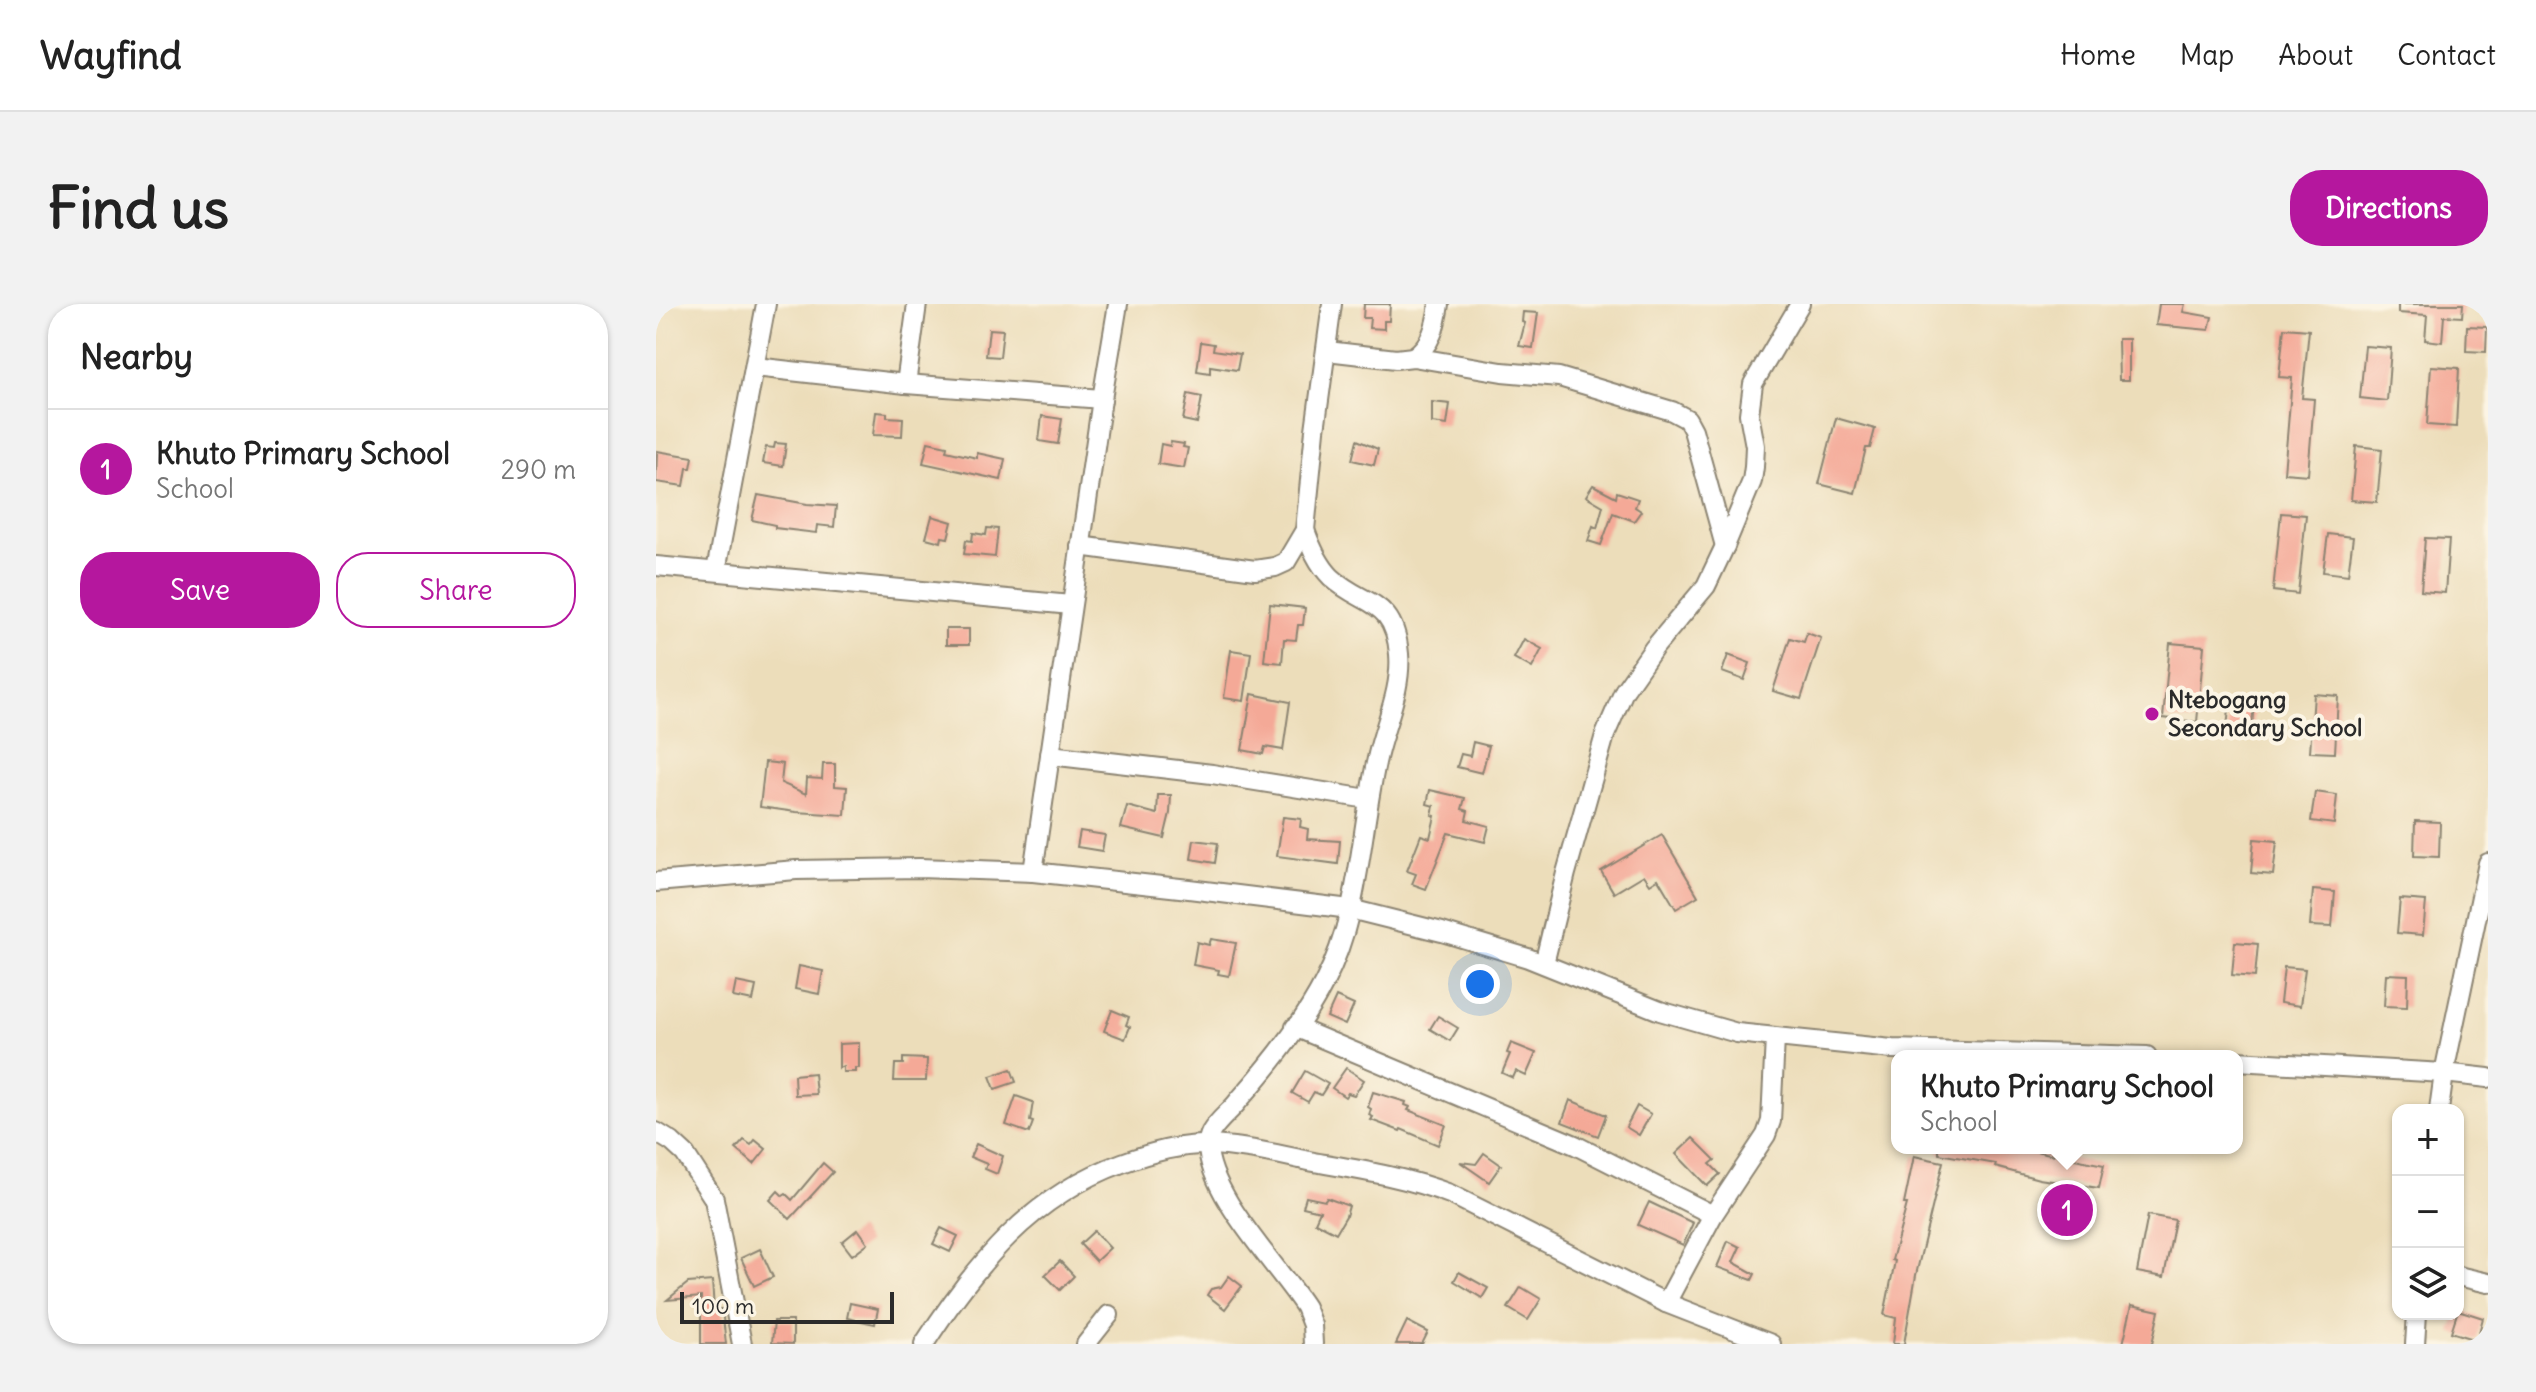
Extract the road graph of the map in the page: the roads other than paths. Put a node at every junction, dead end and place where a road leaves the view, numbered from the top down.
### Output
1 (766, 304) edge
2 (917, 304) edge
3 (1118, 304) edge
4 (1332, 304) edge
5 (1439, 304) edge
6 (1800, 304) edge
7 (1327, 351) junction
8 (1413, 357) junction
9 (755, 367) junction
10 (906, 384) junction
11 (1102, 399) junction
12 (1305, 530) junction
13 (1080, 546) junction
14 (1725, 546) junction
15 (656, 566) edge
16 (716, 571) junction
17 (1071, 605) junction
18 (1050, 755) junction
19 (1368, 799) junction
20 (2488, 863) edge
21 (1033, 872) junction
22 (656, 882) edge
23 (1350, 909) junction
24 (1544, 964) junction
25 (1295, 1027) junction
26 (1775, 1038) junction
27 (1928, 1050) edge
28 (2243, 1061) edge
29 (2444, 1073) junction
30 (2488, 1078) edge
31 (2440, 1104) edge
32 (656, 1132) edge
33 (1208, 1145) junction
34 (1713, 1215) junction
35 (2464, 1277) edge
36 (2488, 1283) edge
37 (1666, 1303) junction
38 (1109, 1315) dead end
39 (2417, 1320) edge
40 (742, 1344) edge
41 (924, 1344) edge
42 (1086, 1344) edge
43 (1313, 1344) edge
44 (1771, 1344) edge
45 (2415, 1344) edge

1 - 9 street
2 - 10 street
3 - 11 street
4 - 7 street
5 - 8 street
6 - 14 street
7 - 8 street
7 - 12 street
8 - 14 street
9 - 10 street
9 - 16 street
10 - 11 street
11 - 13 street
12 - 13 street
12 - 19 street
13 - 17 street
14 - 24 street
15 - 16 street
16 - 17 street
17 - 18 street
18 - 19 street
18 - 21 street
19 - 23 street
20 - 29 street
21 - 22 street
21 - 23 street
23 - 24 street
23 - 25 street
24 - 26 street
25 - 33 street
25 - 34 street
26 - 27 street
26 - 34 street
28 - 29 street
29 - 30 street
29 - 31 street
32 - 40 street
33 - 37 street
33 - 41 street
33 - 43 street
34 - 37 street
35 - 36 street
37 - 44 street
38 - 42 street
39 - 45 street

